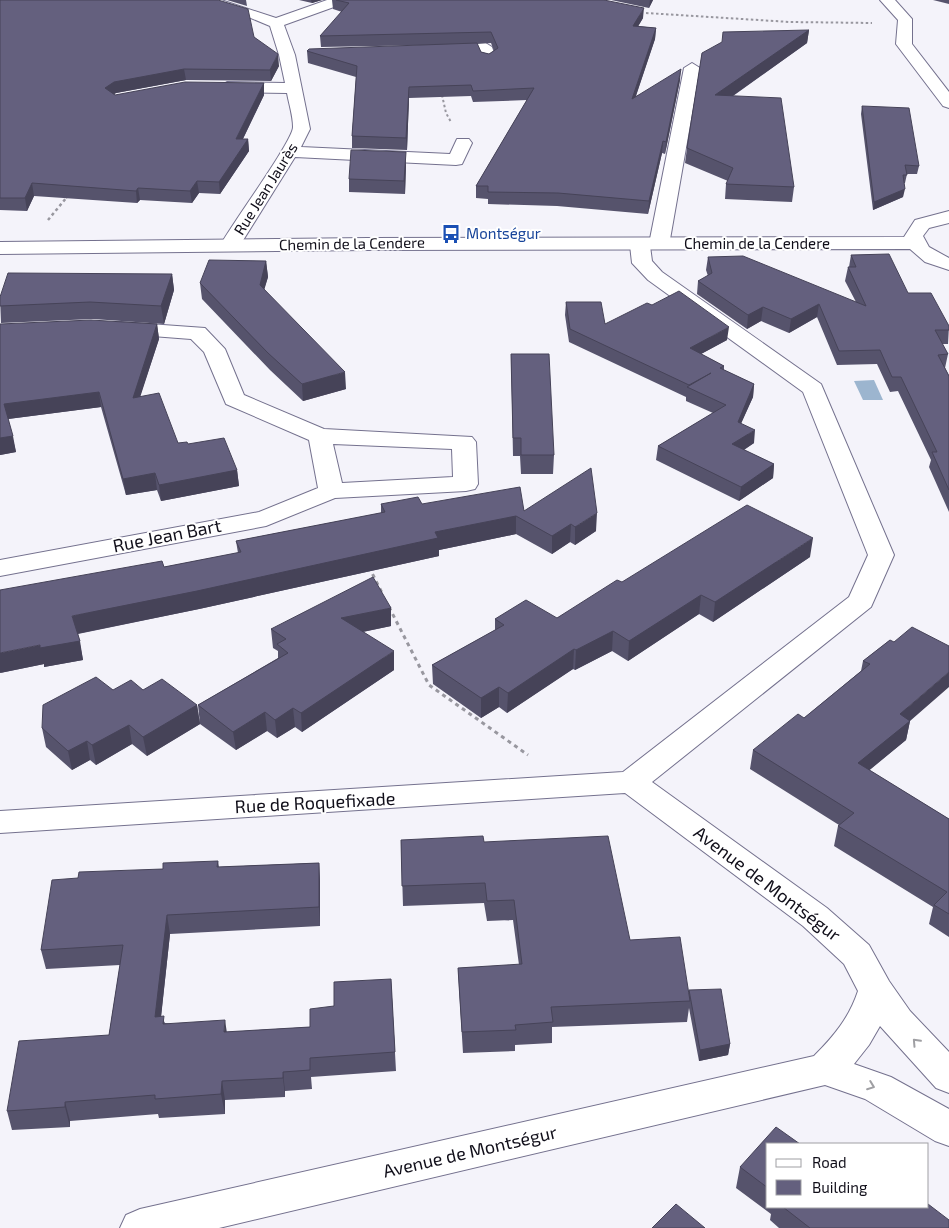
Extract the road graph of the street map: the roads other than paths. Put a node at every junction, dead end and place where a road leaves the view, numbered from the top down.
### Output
1 (205, 0) edge
2 (340, 0) edge
3 (887, 0) edge
4 (276, 23) junction
5 (422, 49) edge
6 (307, 54) dead end
7 (288, 55) junction
8 (488, 59) edge
9 (692, 68) dead end
10 (215, 87) edge
11 (293, 88) junction
12 (949, 103) edge
13 (463, 143) dead end
14 (290, 152) junction
15 (949, 217) edge
16 (915, 243) junction
17 (650, 245) junction
18 (230, 246) junction
19 (0, 248) edge
20 (949, 264) edge
21 (102, 327) edge
22 (320, 436) junction
23 (331, 491) junction
24 (0, 568) edge
25 (631, 782) junction
26 (0, 822) edge
27 (876, 991) junction
28 (826, 1069) junction
29 (949, 1077) edge
30 (949, 1129) edge
31 (140, 1228) edge

1 - 4 street
2 - 4 street
3 - 12 street
4 - 7 street, Rue Jean Jaurès
5 - 8 street
6 - 7 street
7 - 11 street, Rue Jean Jaurès
9 - 17 street
10 - 11 street
11 - 14 street, Rue Jean Jaurès
13 - 14 street
14 - 18 street, Rue Jean Jaurès
15 - 16 street
16 - 17 street, Chemin de la Cendere
16 - 20 street
17 - 18 street, Chemin de la Cendere
17 - 25 street
18 - 19 street, Chemin de la Cendere
21 - 22 street, Rue Jean Bart
22 - 23 street
22 - 23 street, Rue Jean Bart
23 - 24 street, Rue Jean Bart
25 - 26 street, Rue de Roquefixade
25 - 27 street, Avenue de Montségur
27 - 28 street
29 -> 27 street, Avenue de Montségur
28 -> 30 street
28 - 31 street, Avenue de Montségur

